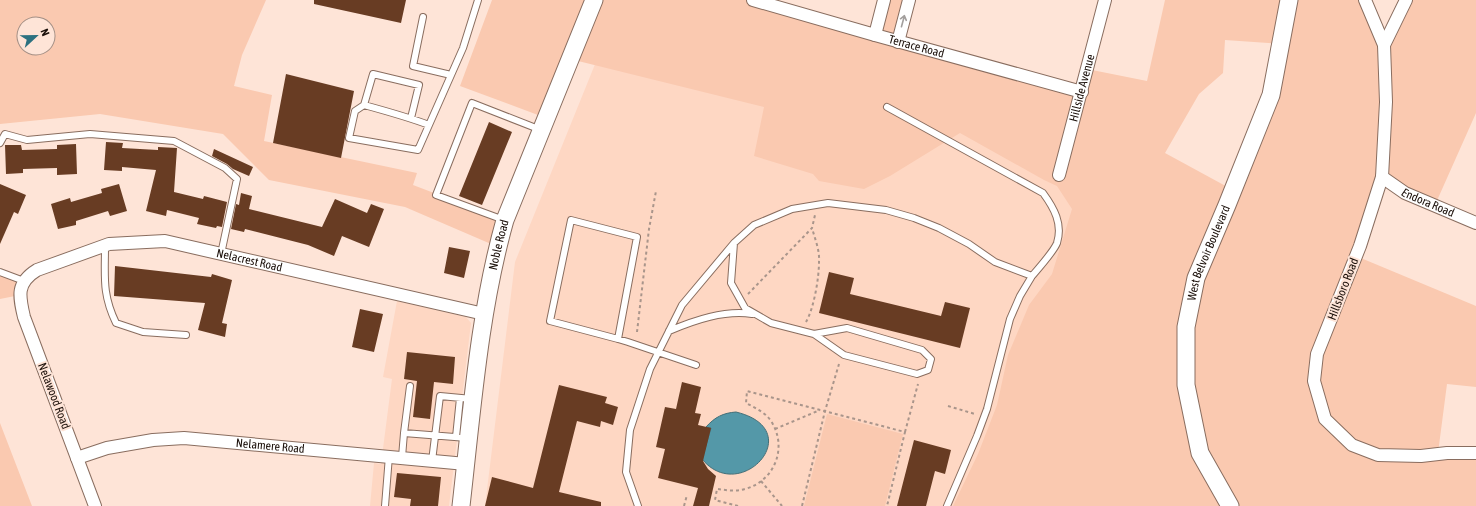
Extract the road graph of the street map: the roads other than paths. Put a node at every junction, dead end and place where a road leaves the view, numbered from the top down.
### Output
1 (478, 0) edge
2 (594, 0) edge
3 (752, 0) edge
4 (884, 0) edge
5 (909, 0) edge
6 (1105, 0) edge
7 (1289, 0) edge
8 (1365, 0) edge
9 (1406, 0) edge
10 (423, 17) dead end
11 (875, 35) junction
12 (898, 42) junction
13 (1384, 45) junction
14 (451, 75) junction
15 (1082, 92) junction
16 (364, 105) junction
17 (887, 107) dead end
18 (411, 118) junction
19 (429, 125) junction
20 (541, 130) junction
21 (0, 143) edge
22 (1059, 175) dead end
23 (1382, 177) junction
24 (505, 220) junction
25 (1476, 223) edge
26 (734, 243) junction
27 (105, 246) junction
28 (221, 254) junction
29 (0, 272) edge
30 (1032, 276) junction
31 (23, 283) junction
32 (484, 314) junction
33 (757, 315) junction
34 (669, 331) junction
35 (186, 334) dead end
36 (814, 334) junction
37 (618, 339) junction
38 (658, 352) junction
39 (696, 365) dead end
40 (410, 386) dead end
41 (467, 398) junction
42 (404, 433) junction
43 (435, 435) junction
44 (463, 438) junction
45 (1476, 453) edge
46 (389, 456) junction
47 (402, 457) junction
48 (77, 458) junction
49 (432, 461) junction
50 (466, 464) junction
51 (95, 506) edge
52 (385, 506) edge
53 (461, 506) edge
54 (638, 506) edge
55 (946, 506) edge
56 (1230, 506) edge

1 - 14 lane
2 - 20 main road, Noble Road
3 - 11 street, Terrace Road
4 - 11 street
12 -> 5 street
6 - 15 street, Hillside Avenue
7 - 56 main road, West Belvoir Boulevard
8 - 13 street, Hillsboro Road
9 - 13 street
10 - 14 lane
11 - 12 street, Terrace Road
12 - 15 street, Terrace Road
13 - 23 street, Hillsboro Road
14 - 19 lane
15 - 22 street, Hillside Avenue
16 - 18 lane
16 - 18 lane
16 - 19 lane
17 - 30 lane
18 - 19 lane
20 - 24 main road, Noble Road
20 - 24 lane
21 - 28 lane
23 - 25 street, Endora Road
23 - 45 street, Hillsboro Road
24 - 32 main road, Noble Road
26 - 30 lane
26 - 33 lane
26 - 34 lane
27 - 28 street, Nelacrest Road
27 - 31 street, Nelacrest Road
27 - 35 lane
28 - 32 street, Nelacrest Road
29 - 31 lane
30 - 55 lane
31 - 48 street, Nelawood Road
32 - 41 main road, Noble Road
33 - 34 lane
33 - 36 lane
34 - 38 lane
36 - 36 lane
37 - 37 lane
37 - 38 lane
38 - 39 lane
38 - 54 lane
40 - 42 lane
41 - 43 lane
41 - 44 main road, Noble Road
42 - 43 lane
42 - 47 lane
43 - 44 lane
43 - 49 lane
44 - 50 main road, Noble Road
46 - 47 street, Nelamere Road
46 - 48 street, Nelamere Road
46 - 52 lane
47 - 49 street, Nelamere Road
48 - 51 street, Nelawood Road
49 - 50 street, Nelamere Road
50 - 53 main road, Noble Road

